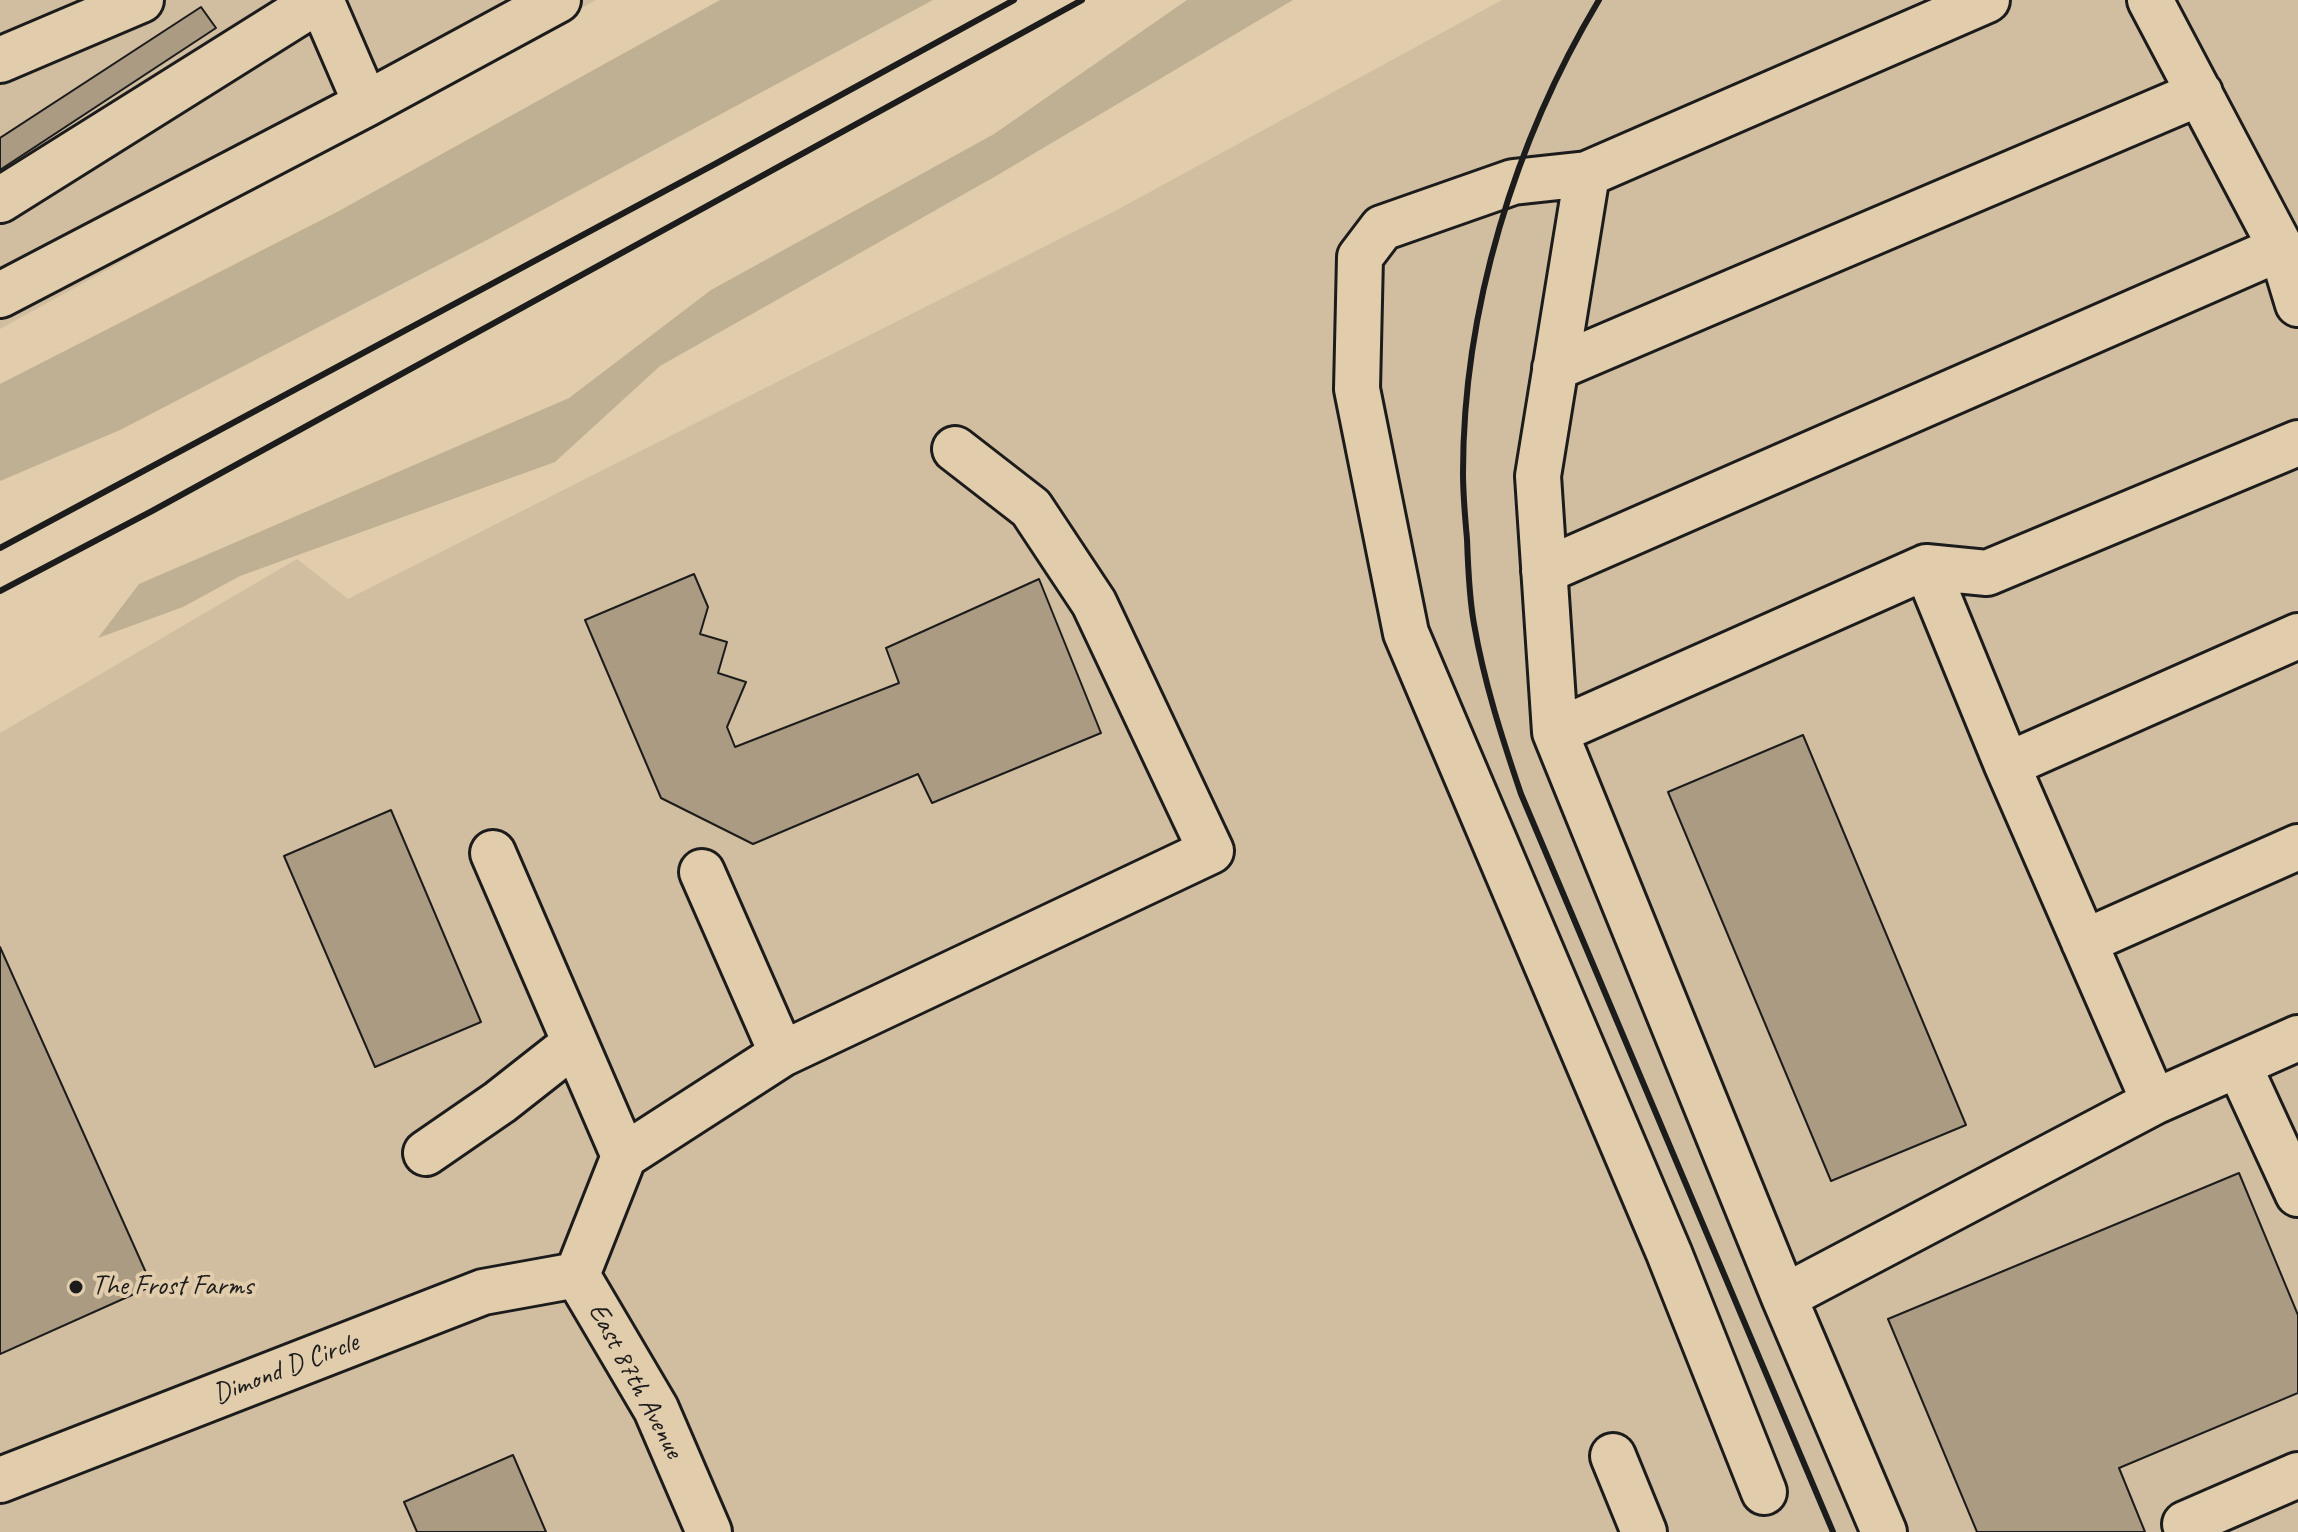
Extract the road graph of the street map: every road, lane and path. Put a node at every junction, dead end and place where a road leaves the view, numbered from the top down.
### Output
1 (141, 0) edge
2 (320, 0) edge
3 (558, 0) edge
4 (1987, 0) edge
5 (2150, 0) edge
6 (0, 60) edge
7 (2200, 93) junction
8 (366, 104) junction
9 (1587, 174) junction
10 (0, 200) edge
11 (2281, 248) junction
12 (0, 295) edge
13 (2298, 304) edge
14 (1555, 368) junction
15 (2298, 443) edge
16 (955, 449) dead end
17 (1926, 567) junction
18 (1544, 571) junction
19 (2298, 636) edge
20 (1555, 732) junction
21 (2007, 765) junction
22 (2298, 847) edge
23 (493, 853) dead end
24 (702, 872) dead end
25 (2084, 942) junction
26 (2298, 1038) edge
27 (575, 1043) junction
28 (782, 1054) junction
29 (2239, 1066) junction
30 (2154, 1102) junction
31 (426, 1153) dead end
32 (624, 1156) junction
33 (2298, 1194) edge
34 (577, 1275) junction
35 (1784, 1297) junction
36 (1613, 1456) dead end
37 (2298, 1475) edge
38 (0, 1480) edge
39 (1764, 1492) dead end
40 (709, 1532) edge
41 (1644, 1532) edge
42 (1884, 1532) edge
43 (2188, 1532) edge

1 - 6 street
2 - 8 street
2 - 10 street
3 - 8 street
4 - 9 street
5 - 7 street
7 - 11 street
7 - 14 street
8 - 12 street
9 - 14 street
9 - 39 street
11 - 13 street
11 - 18 street
14 - 18 street
15 - 17 street
16 - 28 street
17 - 20 street
17 - 21 street
18 - 20 street
19 - 21 street
20 - 35 street
21 - 25 street
22 - 25 street
23 - 27 street
24 - 28 street
25 - 30 street
26 - 29 street
27 - 31 street
27 - 32 street
28 - 32 street
29 - 30 street
29 - 33 street
30 - 35 street
32 - 34 street
34 - 38 street, Dimond D Circle
34 - 40 street, East 87th Avenue
35 - 42 street
36 - 41 street
37 - 43 street

